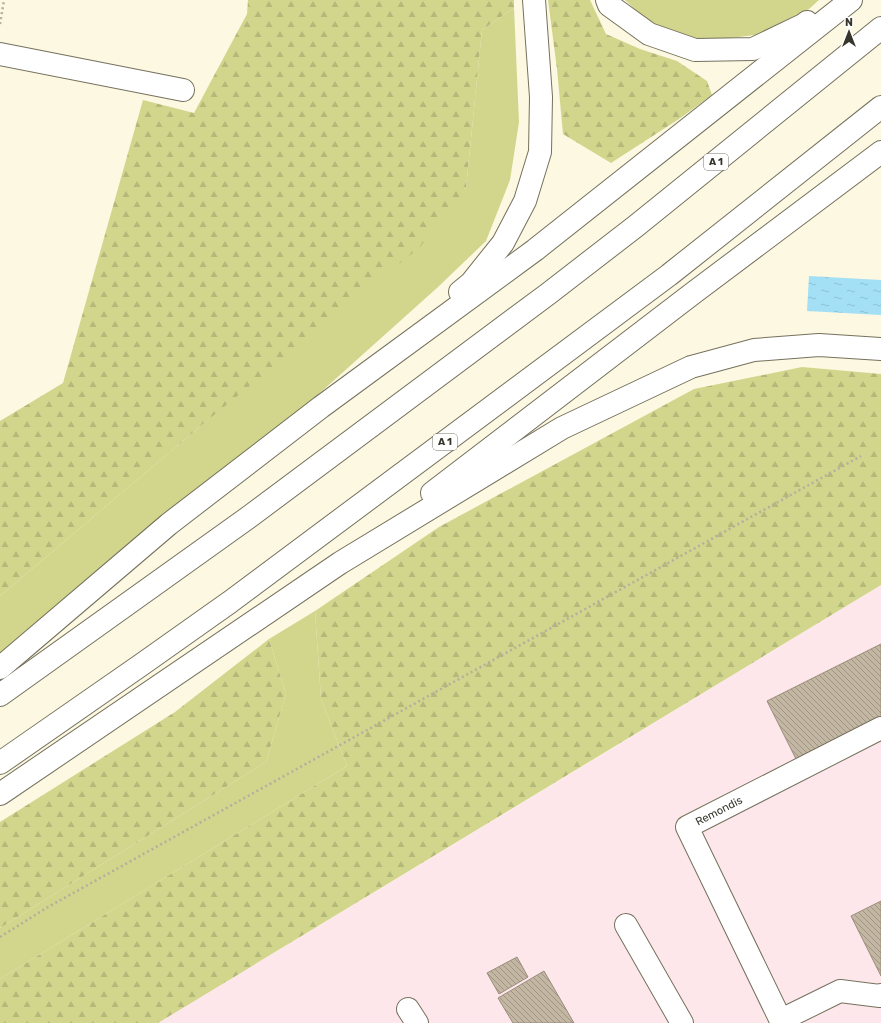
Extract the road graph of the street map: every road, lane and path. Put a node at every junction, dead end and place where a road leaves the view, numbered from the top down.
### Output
1 (4, 0) edge
2 (534, 0) edge
3 (607, 0) edge
4 (834, 0) edge
5 (851, 0) edge
6 (0, 24) edge
7 (881, 28) edge
8 (0, 54) edge
9 (183, 90) dead end
10 (881, 107) edge
11 (881, 152) edge
12 (881, 348) edge
13 (321, 407) junction
14 (861, 456) dead end
15 (340, 563) junction
16 (0, 668) edge
17 (0, 695) edge
18 (881, 728) edge
19 (0, 763) edge
20 (0, 794) edge
21 (626, 925) dead end
22 (0, 937) edge
23 (881, 995) edge
24 (781, 1022) edge
25 (682, 1023) edge

1 - 6 path
2 - 13 main road
3 - 4 main road
5 - 13 main road
7 - 17 main road, A 1
8 - 9 main road
10 - 19 main road, A 1
11 - 15 main road
12 - 15 main road
13 - 16 main road
14 - 22 path
15 - 20 main road
18 - 24 main road, Remondis
21 - 25 main road
23 - 24 main road

